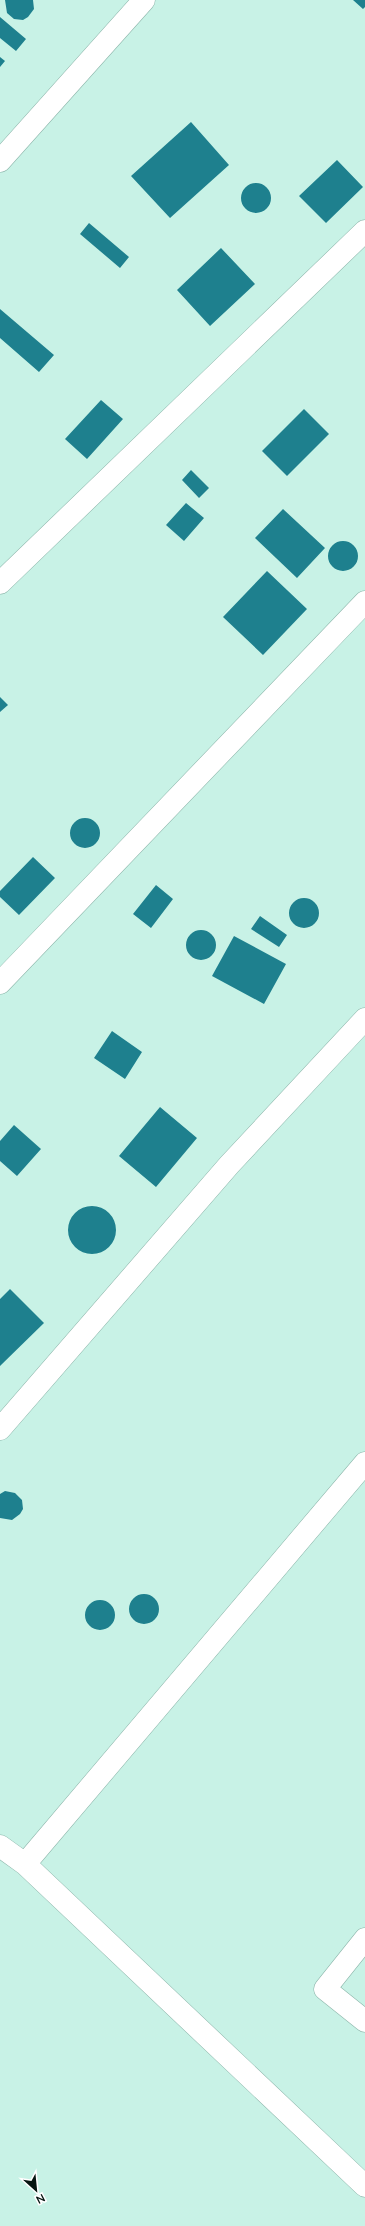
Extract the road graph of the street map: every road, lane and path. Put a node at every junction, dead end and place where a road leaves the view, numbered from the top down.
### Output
1 (144, 0) edge
2 (0, 161) edge
3 (365, 231) edge
4 (0, 583) edge
5 (365, 602) edge
6 (0, 983) edge
7 (365, 1019) edge
8 (0, 1429) edge
9 (365, 1463) edge
10 (0, 1846) edge
11 (25, 1864) junction
12 (365, 1939) edge
13 (365, 2021) edge
14 (365, 2186) edge

1 - 2 street
3 - 4 street
5 - 6 street
7 - 8 street
9 - 11 street
10 - 11 street
11 - 14 street
12 - 13 street

